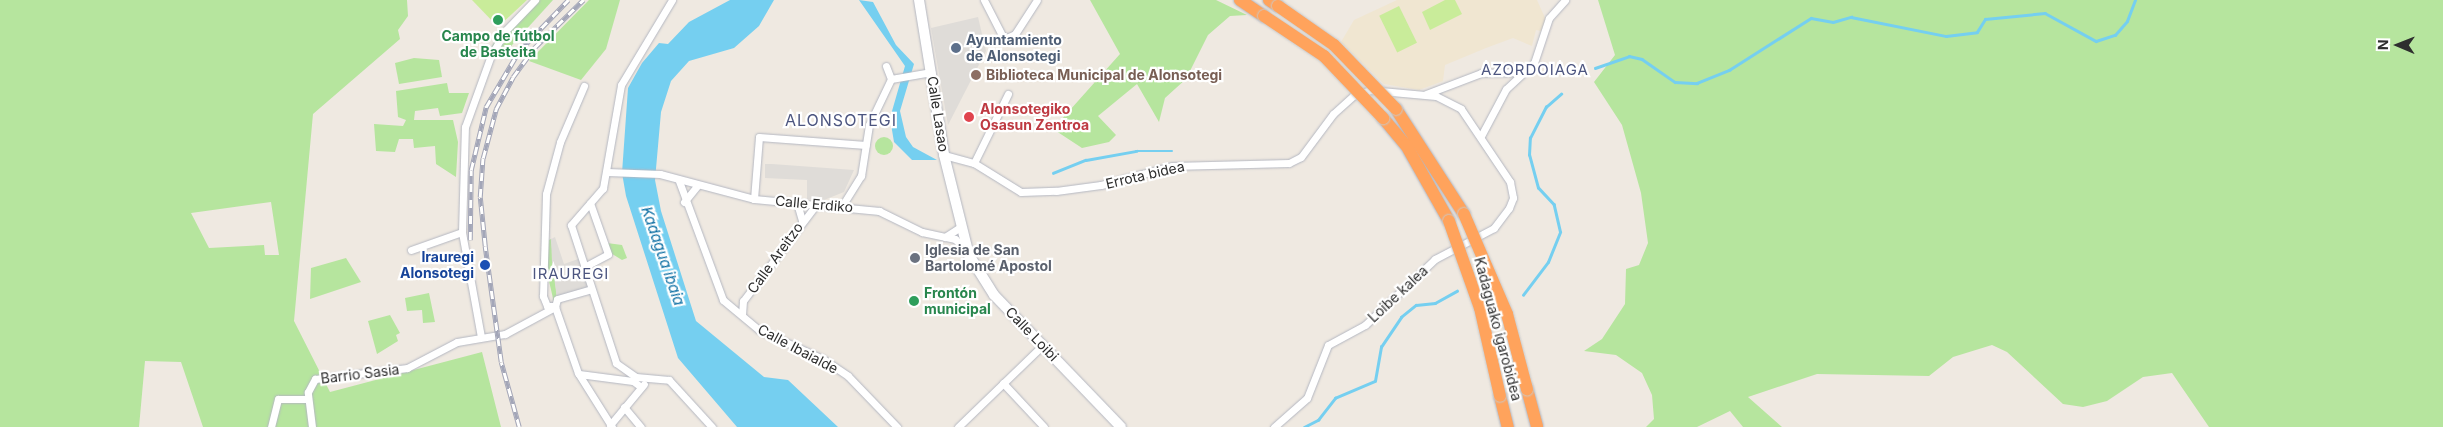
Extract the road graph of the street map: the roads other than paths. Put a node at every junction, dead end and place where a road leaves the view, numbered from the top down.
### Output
1 (535, 0) edge
2 (672, 0) edge
3 (918, 0) edge
4 (984, 0) edge
5 (1037, 0) edge
6 (1240, 0) edge
7 (1565, 0) edge
8 (1274, 3) edge
9 (886, 66) dead end
10 (931, 72) junction
11 (1522, 72) junction
12 (891, 79) junction
13 (584, 86) dead end
14 (1008, 94) dead end
15 (1423, 94) junction
16 (1481, 136) junction
17 (866, 145) junction
18 (944, 155) junction
19 (974, 162) junction
20 (607, 172) junction
21 (678, 181) junction
22 (697, 186) junction
23 (754, 199) junction
24 (684, 202) junction
25 (590, 203) junction
26 (797, 203) junction
27 (816, 205) junction
28 (842, 206) junction
29 (802, 221) junction
30 (959, 228) junction
31 (462, 232) junction
32 (945, 238) junction
33 (955, 239) junction
34 (412, 250) dead end
35 (969, 255) junction
36 (584, 267) junction
37 (591, 289) junction
38 (743, 301) junction
39 (727, 304) junction
40 (555, 306) junction
41 (742, 315) junction
42 (481, 337) junction
43 (1043, 345) junction
44 (1032, 355) junction
45 (1058, 360) junction
46 (616, 364) junction
47 (579, 374) junction
48 (613, 378) junction
49 (649, 378) junction
50 (1004, 383) junction
51 (640, 387) junction
52 (308, 399) junction
53 (624, 407) junction
54 (611, 426) edge
55 (271, 427) edge
56 (312, 427) edge
57 (642, 427) edge
58 (712, 427) edge
59 (897, 427) edge
60 (958, 427) edge
61 (1044, 427) edge
62 (1121, 427) edge
63 (1274, 427) edge
64 (1508, 427) edge
65 (1537, 427) edge

1 - 31 street
2 - 20 street
3 - 10 street, Calle Lasao
4 - 5 street
6 - 64 highway, Kadaguako igarobidea, bridge
7 - 11 street
8 - 65 highway, Kadaguako igarobidea, bridge
9 - 12 street
10 - 12 street
10 - 18 street, Calle Lasao
11 - 15 street
11 - 16 street
12 - 17 street
13 - 40 street
14 - 19 street
15 - 16 street
15 - 19 street, Errota bidea
16 - 63 street, Loibe kalea
17 - 23 street
17 - 28 street
18 - 19 street, Errota bidea
18 - 30 street, Calle Lasao
20 - 21 street, Calle Erdiko
20 - 25 street
21 - 22 street, Calle Erdiko
21 - 24 street
22 - 23 street, Calle Erdiko
22 - 24 street
23 - 26 street, Calle Erdiko
24 - 39 street
25 - 36 street
25 - 36 street
26 - 27 street, Calle Erdiko
26 - 29 street
27 - 28 street, Calle Erdiko
27 - 29 street, Calle Areitzo
28 - 32 street, Calle Erdiko
29 - 38 street, Calle Areitzo
30 - 32 street
30 - 33 street
30 - 35 street, Calle Loibi
31 - 34 street
31 - 42 street
32 - 33 street, Calle Erdiko
32 - 35 street
33 - 35 street
35 - 43 street, Calle Loibi
36 - 37 street
37 - 40 street, Barrio Sasia
37 - 46 street
38 - 39 street
38 - 41 street, Calle Areitzo
39 - 41 street, Calle Ibaialde
40 - 42 street, Barrio Sasia
40 - 47 street
41 - 59 street, Calle Ibaialde
42 - 52 street, Barrio Sasia
43 - 44 street
43 - 45 street, Calle Loibi
44 - 45 street
44 - 50 street
45 - 62 street, Calle Loibi
46 - 48 street
46 - 49 street
47 - 48 street
47 - 54 street
48 - 51 street
49 - 51 street
49 - 58 street
50 - 60 street
50 - 61 street
51 - 53 street
52 - 55 street, Barrio Sasia
52 - 56 street, Barrio Sasia
53 - 54 street
53 - 57 street

